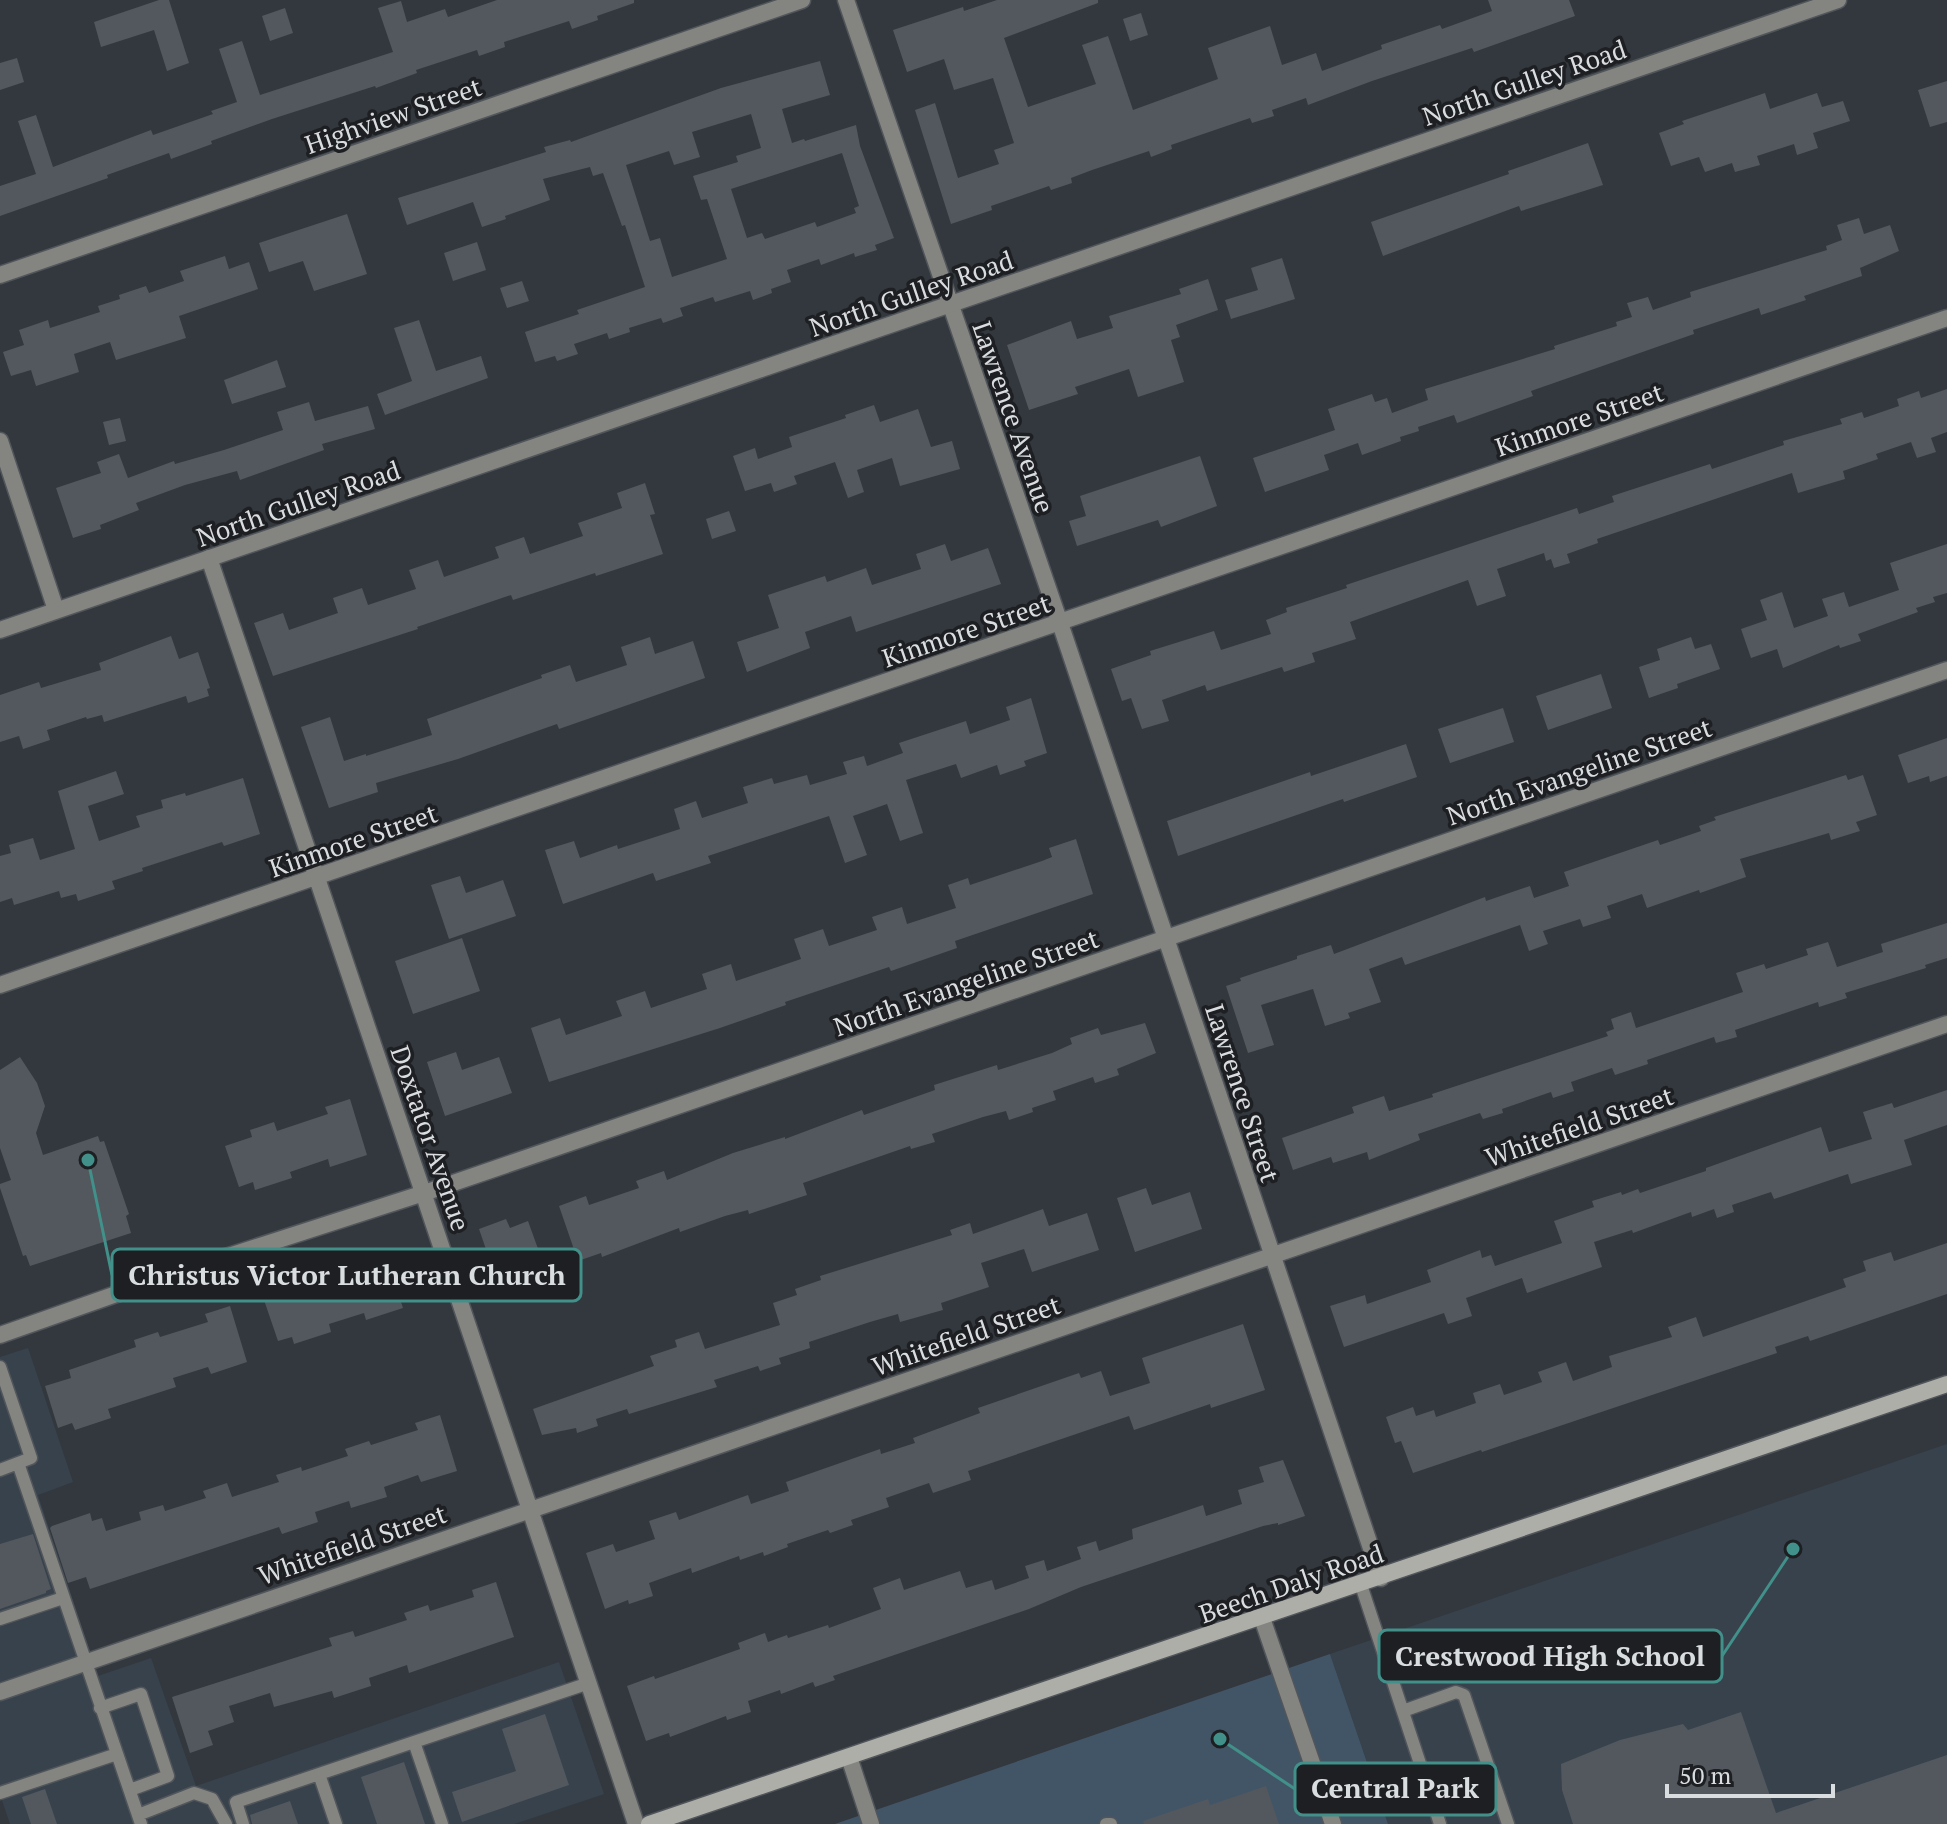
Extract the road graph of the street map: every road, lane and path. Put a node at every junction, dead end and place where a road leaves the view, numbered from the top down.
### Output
1 (802, 0) edge
2 (846, 0) edge
3 (1838, 0) edge
4 (1820, 3) edge
5 (0, 275) edge
6 (949, 305) junction
7 (1947, 318) edge
8 (0, 441) edge
9 (209, 558) junction
10 (56, 610) junction
11 (1060, 623) junction
12 (0, 630) edge
13 (1947, 670) edge
14 (318, 877) junction
15 (1167, 938) junction
16 (0, 985) edge
17 (1947, 1024) edge
18 (424, 1193) junction
19 (1272, 1255) junction
20 (0, 1335) edge
21 (0, 1367) edge
22 (1947, 1384) edge
23 (18, 1463) junction
24 (0, 1470) edge
25 (531, 1509) junction
26 (1381, 1578) junction
27 (1361, 1585) junction
28 (63, 1598) junction
29 (1262, 1618) junction
30 (0, 1619) edge
31 (85, 1662) junction
32 (589, 1683) junction
33 (0, 1692) edge
34 (100, 1708) junction
35 (1403, 1711) junction
36 (414, 1742) junction
37 (117, 1754) junction
38 (849, 1757) junction
39 (319, 1774) junction
40 (130, 1790) junction
41 (0, 1793) edge
42 (140, 1819) edge
43 (226, 1824) edge
44 (243, 1824) edge
45 (336, 1824) edge
46 (442, 1824) edge
47 (636, 1824) edge
48 (649, 1824) edge
49 (871, 1824) edge
50 (1333, 1824) edge
51 (1440, 1824) edge
52 (1508, 1824) edge

1 - 5 street, Highview Street
2 - 6 street, Lawrence Avenue
3 - 4 street, North Gulley Road
4 - 6 street, North Gulley Road
6 - 9 street, North Gulley Road
6 - 11 street, Lawrence Avenue
7 - 11 street, Kinmore Street
8 - 10 street
9 - 10 street, North Gulley Road
9 - 14 street, Doxtator Avenue
10 - 12 street, North Gulley Road
11 - 14 street, Kinmore Street
11 - 15 street, Lawrence Street
13 - 15 street, North Evangeline Street
14 - 16 street, Kinmore Street
14 - 18 street, Doxtator Avenue
15 - 18 street, North Evangeline Street
15 - 19 street, Lawrence Street
17 - 19 street, Whitefield Street
18 - 20 street, North Evangeline Street
18 - 25 street, Doxtator Avenue
19 - 25 street, Whitefield Street
19 - 26 street, Lawrence Street
21 - 23 lane
22 - 26 main road, Beech Daly Road
23 - 24 lane
23 - 28 lane
25 - 31 street, Whitefield Street
25 - 32 street, Doxtator Avenue
26 - 27 main road, Beech Daly Road
27 - 29 main road, Beech Daly Road
27 - 35 lane
28 - 30 lane
28 - 31 lane
29 - 38 main road, Beech Daly Road
29 - 50 street
31 - 33 street, Whitefield Street
31 - 34 lane
32 - 36 lane
32 - 47 street, Doxtator Avenue
34 - 37 lane
34 - 40 lane
35 - 51 lane
35 - 52 lane
36 - 39 lane
36 - 46 lane
37 - 40 lane
37 - 41 lane
38 - 48 main road, Beech Daly Road
38 - 49 street
39 - 44 lane
39 - 45 lane
40 - 42 lane
42 - 43 lane

